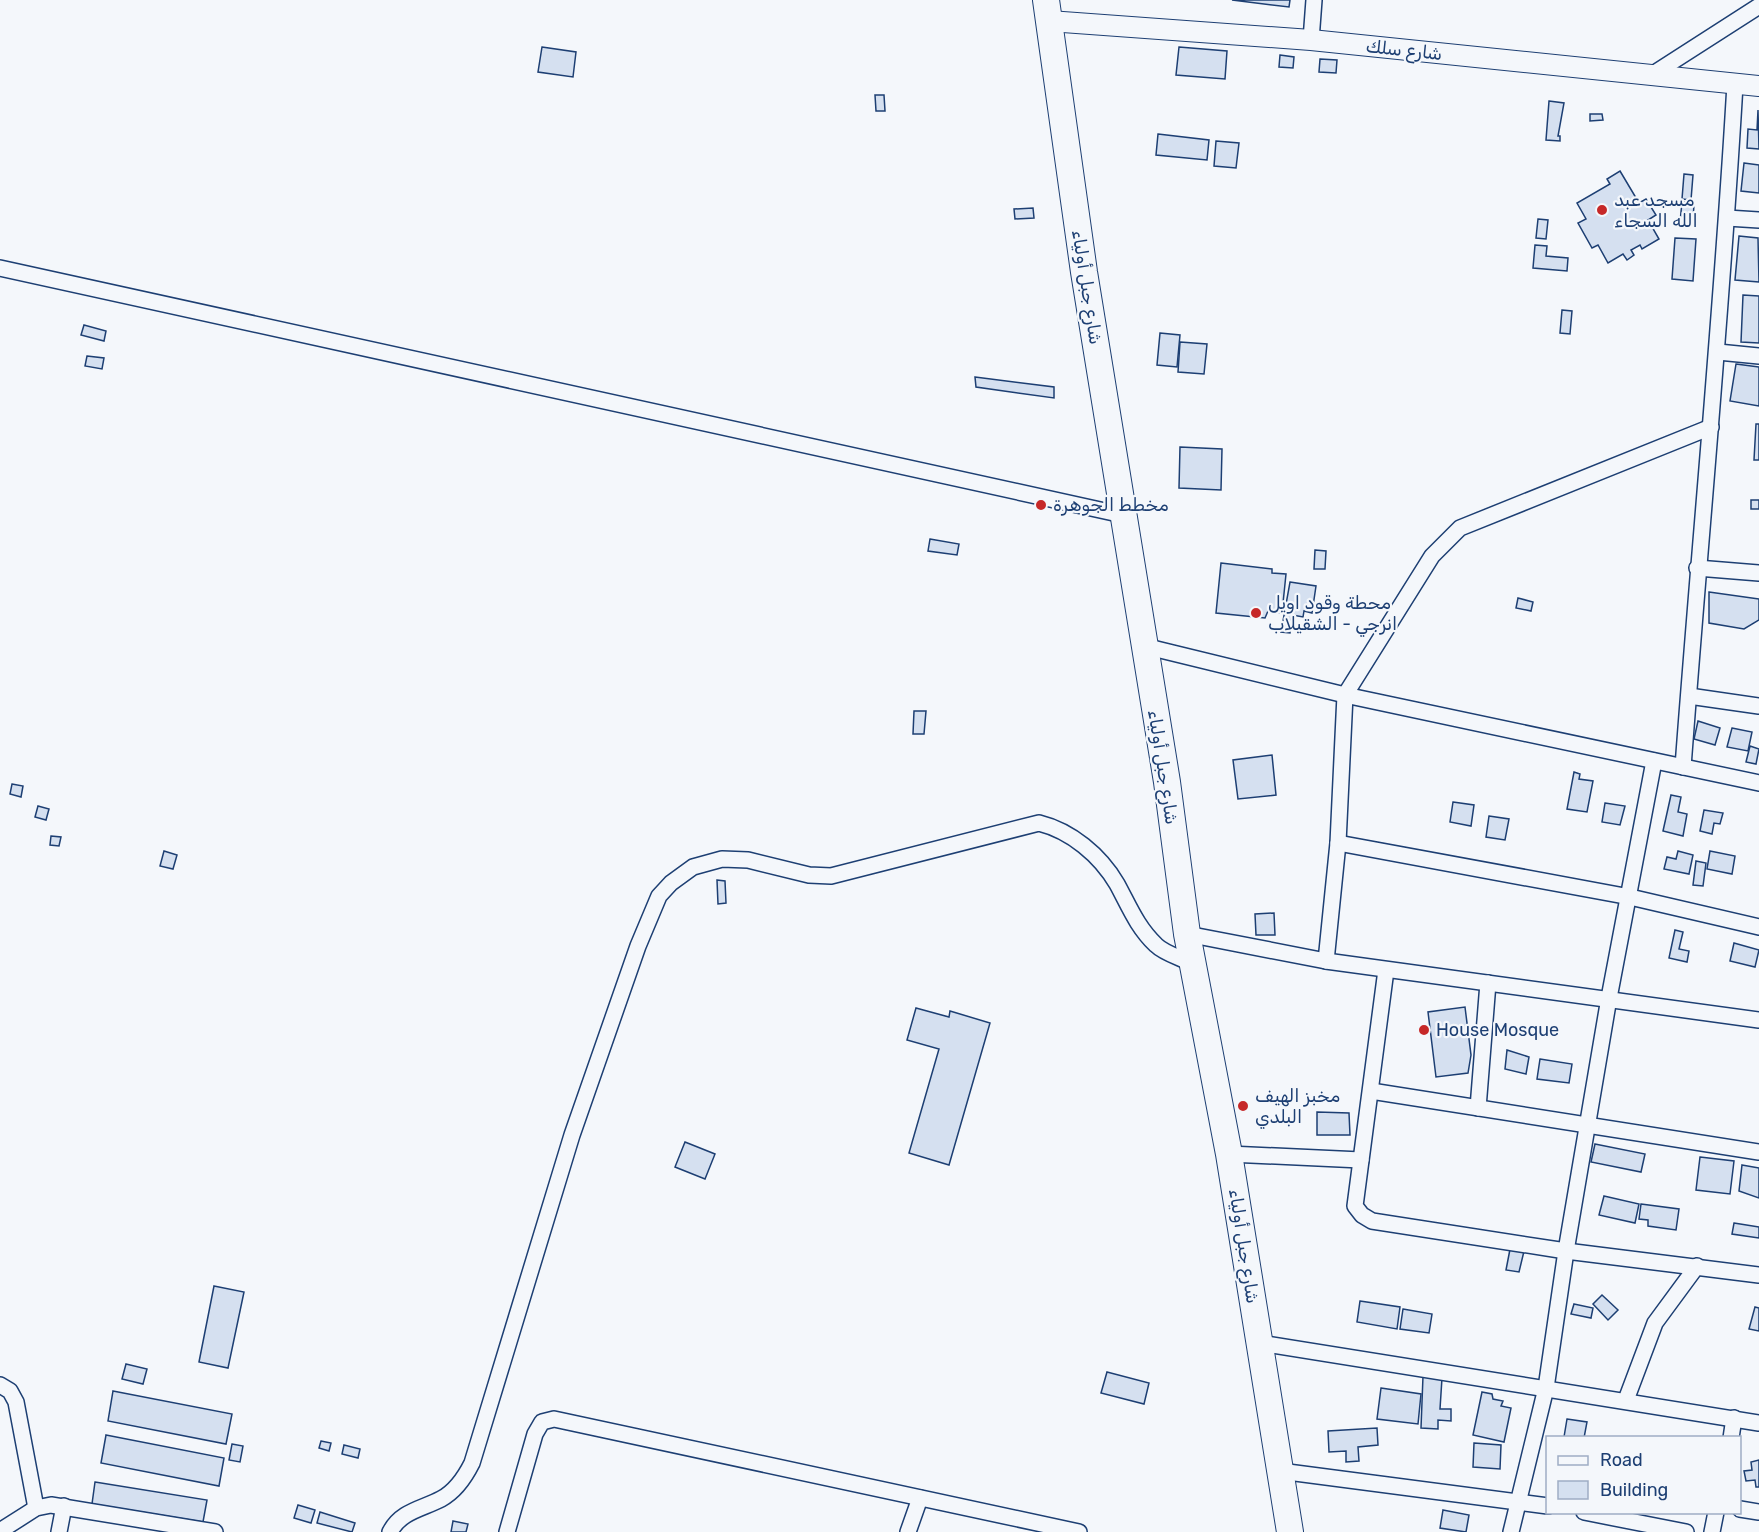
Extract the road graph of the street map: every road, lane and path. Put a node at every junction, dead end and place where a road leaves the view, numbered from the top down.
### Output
1 (1314, 0) edge
2 (1759, 6) edge
3 (1048, 10) edge
4 (1311, 40) junction
5 (1650, 76) junction
6 (1735, 84) junction
7 (1759, 86) edge
8 (1727, 218) junction
9 (1759, 220) edge
10 (0, 268) edge
11 (1718, 352) junction
12 (1759, 356) edge
13 (1711, 427) junction
14 (1123, 515) junction
15 (1697, 568) junction
16 (1759, 573) edge
17 (1144, 646) junction
18 (1345, 695) junction
19 (1689, 696) junction
20 (1759, 706) edge
21 (1654, 761) junction
22 (1683, 767) junction
23 (1759, 783) edge
24 (1338, 843) junction
25 (1630, 897) junction
26 (1759, 927) edge
27 (1187, 934) junction
28 (1326, 961) junction
29 (1193, 964) junction
30 (1386, 970) junction
31 (1488, 983) junction
32 (1609, 998) junction
33 (1759, 1020) edge
34 (1371, 1091) junction
35 (1478, 1108) junction
36 (1589, 1126) junction
37 (1759, 1152) edge
38 (1229, 1154) junction
39 (1361, 1160) junction
40 (1566, 1251) junction
41 (1697, 1266) junction
42 (1759, 1275) edge
43 (1260, 1343) junction
44 (0, 1385) edge
45 (1546, 1388) junction
46 (1626, 1400) junction
47 (1734, 1418) junction
48 (1759, 1423) edge
49 (1731, 1436) edge
50 (1280, 1471) junction
51 (920, 1498) junction
52 (1518, 1500) junction
53 (64, 1506) junction
54 (1546, 1506) edge
55 (36, 1508) junction
56 (1741, 1509) edge
57 (1759, 1512) edge
58 (1594, 1514) edge
59 (1716, 1514) edge
60 (0, 1531) edge
61 (59, 1532) edge
62 (215, 1532) edge
63 (390, 1532) edge
64 (507, 1532) edge
65 (908, 1532) edge
66 (1079, 1532) edge
67 (1290, 1532) edge
68 (1511, 1532) edge
69 (1686, 1532) edge
70 (1712, 1532) edge

1 - 4 street
2 - 5 street
3 - 4 street, شارع سلك
3 - 14 highway, شارع جبل أولياء
4 - 5 street, شارع سلك
5 - 6 street, شارع سلك
6 - 7 street, شارع سلك
6 - 8 street
8 - 9 street
8 - 11 street
10 - 14 street
11 - 12 street
11 - 13 street
13 - 15 street
13 - 18 street
14 - 17 highway, شارع جبل أولياء
15 - 16 street
15 - 19 street
17 - 18 street
17 - 27 highway, شارع جبل أولياء
18 - 21 street
18 - 24 street
19 - 20 street
19 - 22 street
21 - 22 street
21 - 25 street
22 - 23 street
24 - 25 street
24 - 28 street
25 - 26 street
25 - 32 street
27 - 28 street
27 - 29 highway, شارع جبل أولياء
28 - 30 street
29 - 38 highway, شارع جبل أولياء
29 - 63 street
30 - 31 street
30 - 34 street
31 - 32 street
31 - 35 street
32 - 33 street
32 - 36 street
34 - 35 street
34 - 39 street
35 - 36 street
36 - 37 street
36 - 40 street
38 - 39 street
38 - 43 highway, شارع جبل أولياء
39 - 40 street
40 - 41 street
40 - 45 street
41 - 42 street
41 - 46 street
43 - 45 street
43 - 50 highway, شارع جبل أولياء
44 - 55 street
45 - 46 street
45 - 52 street
46 - 47 street
47 - 48 street
47 - 49 street
50 - 52 street
50 - 67 highway, شارع جبل أولياء
51 - 64 street
51 - 65 street
51 - 66 street
52 - 54 street
52 - 68 street
53 - 55 street
53 - 61 street
53 - 62 street
55 - 60 street
56 - 57 street
58 - 69 street
59 - 70 street

